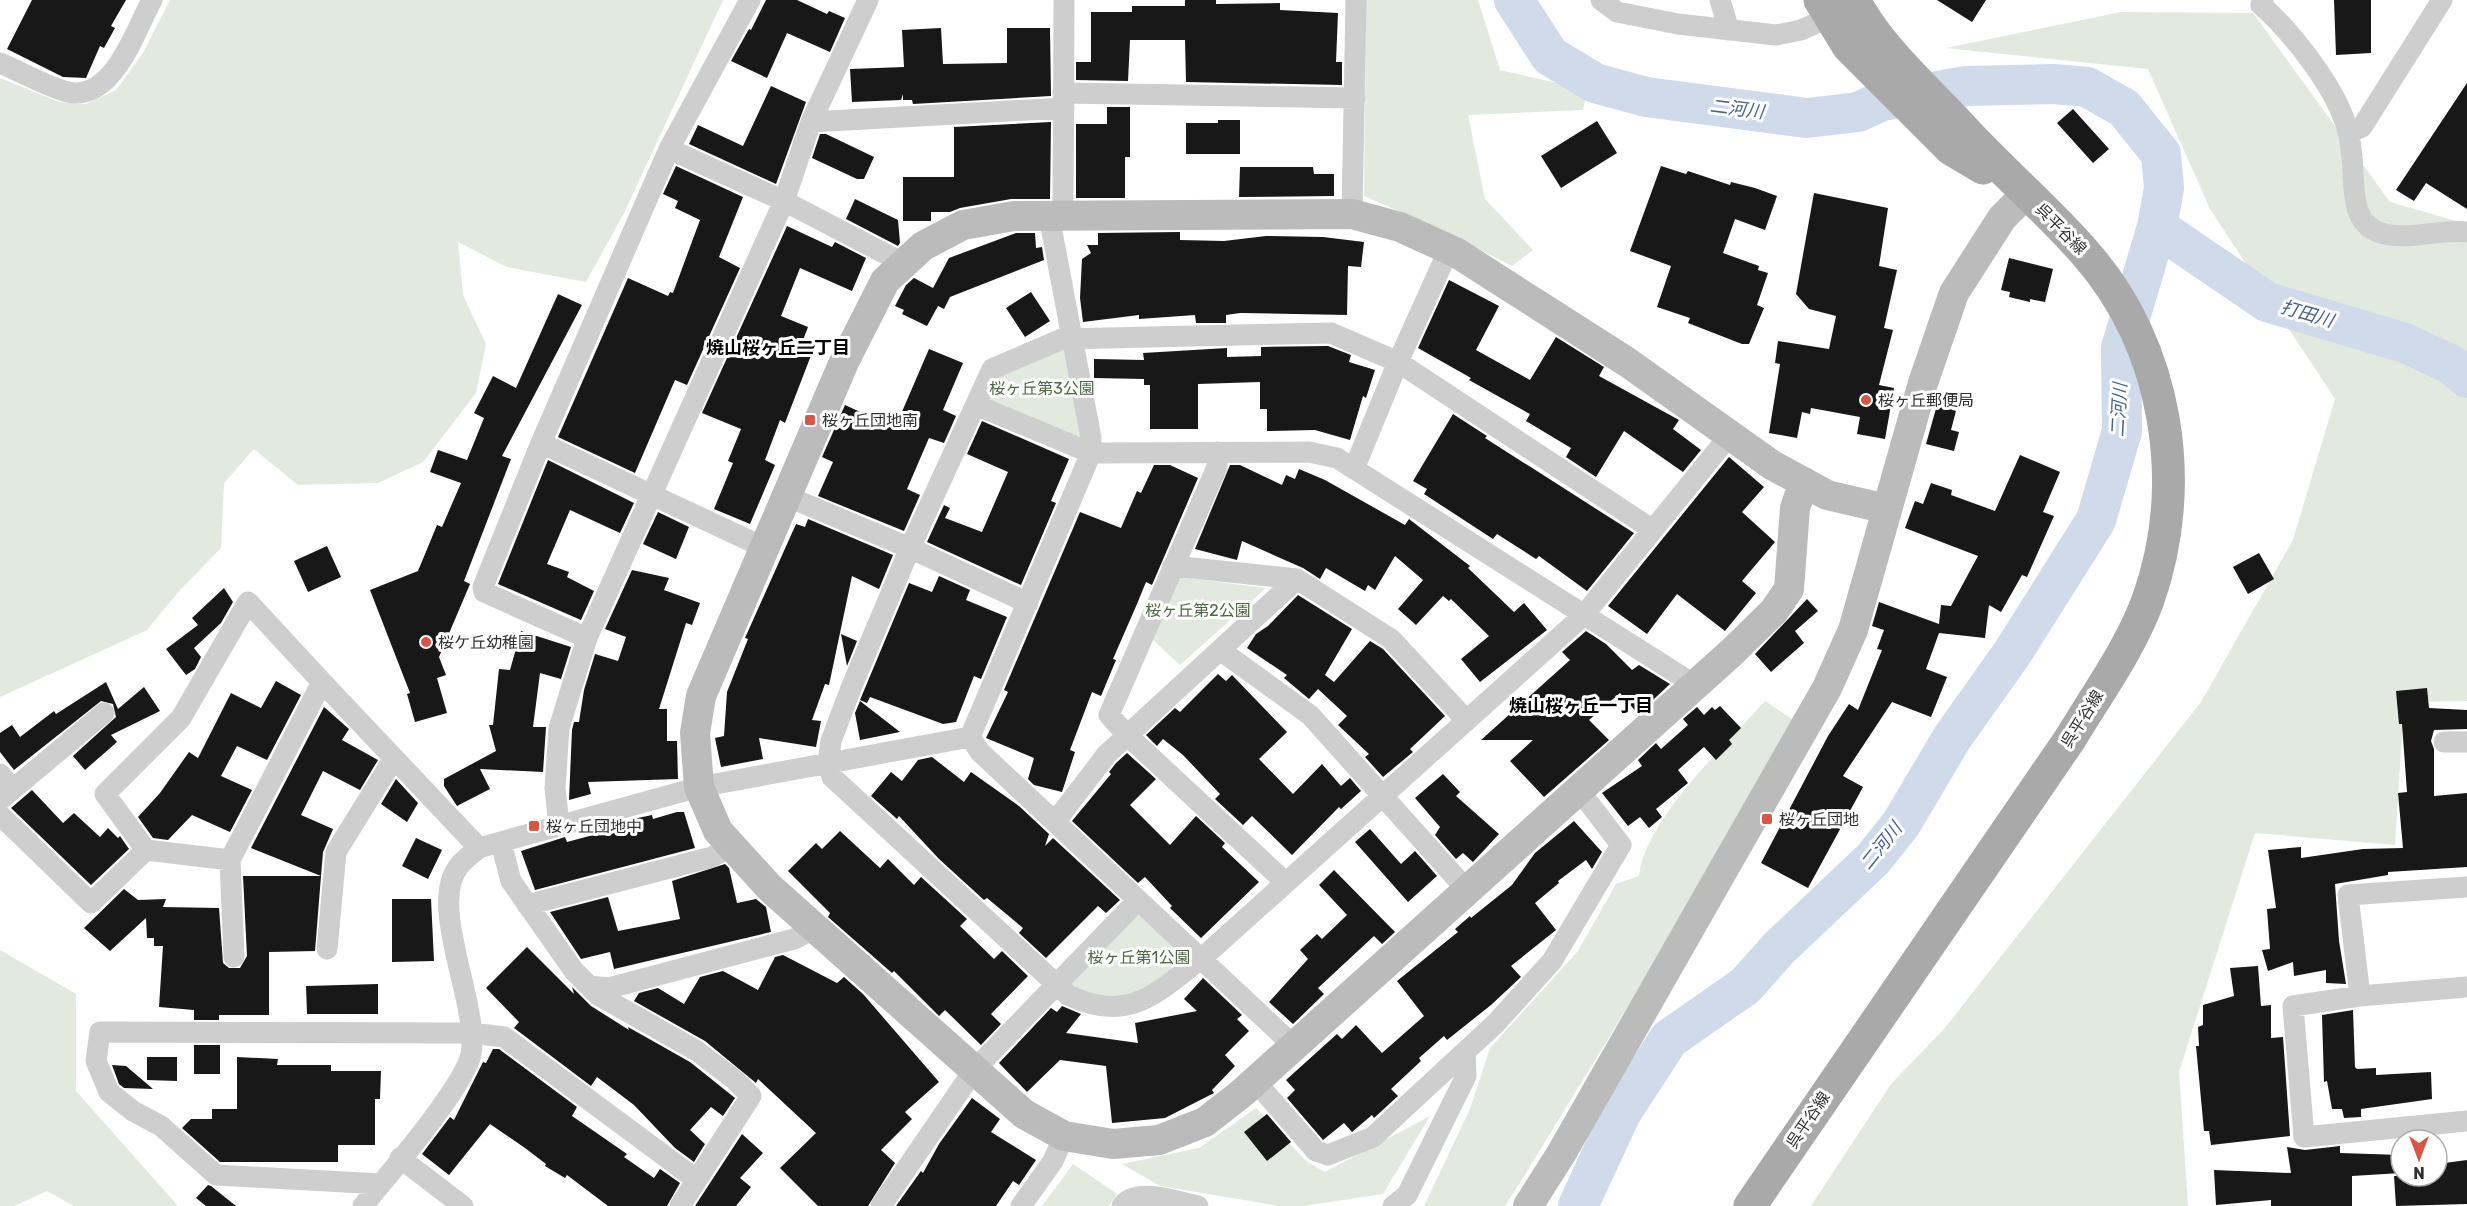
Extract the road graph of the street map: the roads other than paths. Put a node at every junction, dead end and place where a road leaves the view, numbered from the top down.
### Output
1 (152, 0) edge
2 (750, 0) edge
3 (868, 0) edge
4 (1064, 0) edge
5 (1356, 0) edge
6 (1600, 0) edge
7 (1720, 0) edge
8 (2263, 0) edge
9 (2442, 0) edge
10 (1835, 6) edge
11 (1730, 30) junction
12 (0, 63) edge
13 (1355, 98) junction
14 (1063, 100) junction
15 (811, 122) junction
16 (2349, 133) junction
17 (1964, 147) junction
18 (669, 149) junction
19 (2026, 194) junction
20 (784, 201) junction
21 (1352, 214) junction
22 (1056, 215) junction
23 (2467, 232) edge
24 (1449, 249) junction
25 (903, 263) junction
26 (1072, 339) junction
27 (1398, 362) junction
28 (976, 405) junction
29 (1729, 435) junction
30 (541, 442) junction
31 (1217, 452) junction
32 (1091, 453) junction
33 (1354, 469) junction
34 (1804, 482) junction
35 (653, 493) junction
36 (786, 496) junction
37 (1887, 509) junction
38 (1653, 530) junction
39 (763, 547) junction
40 (910, 548) junction
41 (1173, 566) junction
42 (1297, 579) junction
43 (1028, 603) junction
44 (1584, 615) junction
45 (586, 638) junction
46 (1220, 650) junction
47 (322, 682) junction
48 (1695, 685) junction
49 (104, 713) dead end
50 (1466, 720) junction
51 (1127, 735) junction
52 (970, 737) junction
53 (2444, 742) dead end
54 (2467, 742) edge
55 (394, 758) junction
56 (828, 763) junction
57 (699, 787) junction
58 (4, 788) edge
59 (1579, 790) junction
60 (1382, 796) junction
61 (0, 815) edge
62 (1055, 822) junction
63 (559, 825) junction
64 (501, 843) junction
65 (732, 846) junction
66 (479, 848) junction
67 (146, 850) junction
68 (230, 860) junction
69 (1286, 883) junction
70 (2467, 887) edge
71 (1467, 890) junction
72 (1138, 900) junction
73 (527, 905) junction
74 (816, 928) junction
75 (327, 949) dead end
76 (234, 957) dead end
77 (1201, 958) junction
78 (1056, 985) junction
79 (589, 986) junction
80 (2467, 987) edge
81 (2360, 996) junction
82 (472, 1033) junction
83 (1294, 1046) junction
84 (1465, 1052) junction
85 (974, 1070) junction
86 (1255, 1081) junction
87 (2467, 1121) edge
88 (1064, 1136) junction
89 (400, 1158) junction
90 (697, 1180) junction
91 (380, 1184) junction
92 (363, 1206) edge
93 (463, 1206) edge
94 (680, 1206) edge
95 (881, 1206) edge
96 (1022, 1206) edge
97 (1122, 1206) edge
98 (1198, 1206) edge
99 (1393, 1206) edge
100 (1528, 1206) edge
101 (1750, 1206) edge

1 - 12 street
2 - 18 street
3 - 15 street
4 - 14 street
5 - 13 street
6 - 11 street
7 - 11 street
8 - 16 street
9 - 16 street
10 - 11 street
10 - 17 main road, 呉平谷線
10 - 17 main road, 呉平谷線
13 - 14 street
13 - 21 street
14 - 15 street
14 - 22 street
15 - 20 street
16 - 23 street
17 - 19 main road, 呉平谷線
18 - 20 street
18 - 30 street
19 - 37 street
19 - 101 main road, 呉平谷線
20 - 25 street
20 - 35 street
21 - 22 street
21 - 24 street
22 - 25 street
22 - 26 street
24 - 27 street
24 - 29 street
25 - 36 street
26 - 27 street
26 - 28 street
26 - 32 street
27 - 33 street
27 - 38 street
28 - 32 street
28 - 40 street
29 - 34 street
29 - 38 street
30 - 35 street
30 - 45 street
31 - 32 street
31 - 33 street
31 - 41 street
32 - 43 street
33 - 44 street
34 - 37 street
34 - 48 street
35 - 39 street
35 - 45 street
36 - 39 street
36 - 40 street
37 - 100 street
38 - 44 street
39 - 57 street
40 - 43 street
40 - 56 street
41 - 42 street
41 - 51 street
42 - 46 street
42 - 50 street
43 - 52 street
44 - 48 street
44 - 50 street
45 - 63 street
46 - 51 street
46 - 60 street
47 - 55 street
47 - 67 street
47 - 68 street
48 - 59 street
49 - 58 street
50 - 60 street
51 - 62 street
51 - 69 street
52 - 56 street
52 - 62 street
53 - 54 street
55 - 66 street
55 - 75 street
56 - 57 street
56 - 78 street
57 - 63 street
57 - 65 street
59 - 71 street
59 - 84 street
60 - 69 street
60 - 71 street
61 - 67 street
62 - 72 street
63 - 64 street
64 - 66 street
64 - 73 street
65 - 73 street
65 - 74 street
66 - 82 street
67 - 68 street
68 - 76 street
69 - 77 street
70 - 81 street
71 - 83 street
72 - 77 street
72 - 78 street
73 - 79 street
74 - 79 street
74 - 85 street
77 - 78 street
77 - 83 street
78 - 85 street
79 - 90 street
80 - 81 street
81 - 87 street
82 - 89 street
82 - 90 street
82 - 91 street
83 - 86 street
84 - 86 street
84 - 99 street
85 - 88 street
85 - 95 street
86 - 88 street
88 - 96 street
89 - 91 street
89 - 93 street
90 - 94 street
91 - 92 street
97 - 98 street

